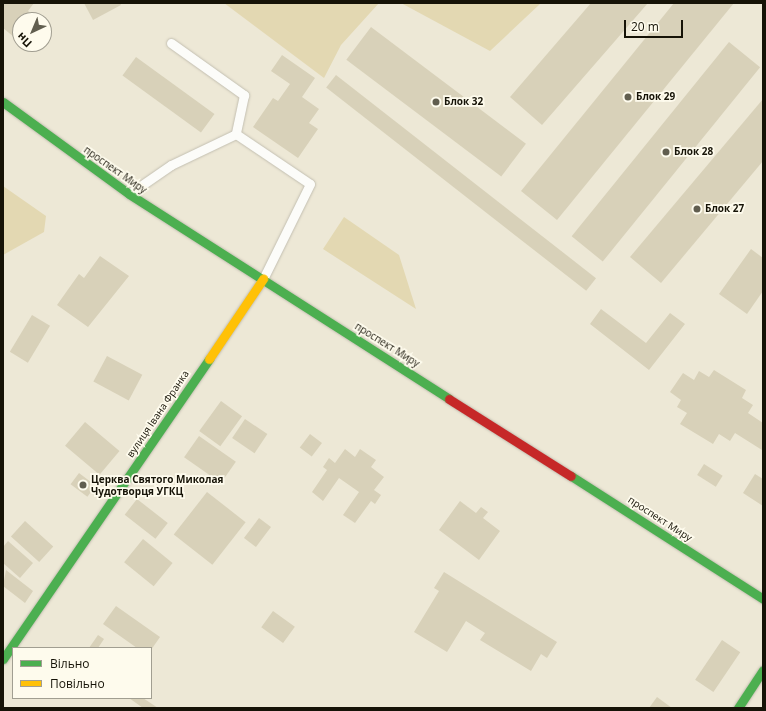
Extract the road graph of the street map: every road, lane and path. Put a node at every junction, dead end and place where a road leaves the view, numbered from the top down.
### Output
1 (171, 43) dead end
2 (3, 102) edge
3 (236, 134) junction
4 (128, 194) junction
5 (263, 279) junction
6 (763, 599) edge
7 (3, 659) edge
8 (763, 670) edge
9 (738, 708) edge

1 - 3 lane
2 - 4 main road, проспект Миру
3 - 4 lane
3 - 5 lane
4 - 5 main road, проспект Миру
5 - 6 main road, проспект Миру
5 - 7 main road, вулиця Івана Франка
8 - 9 main road

